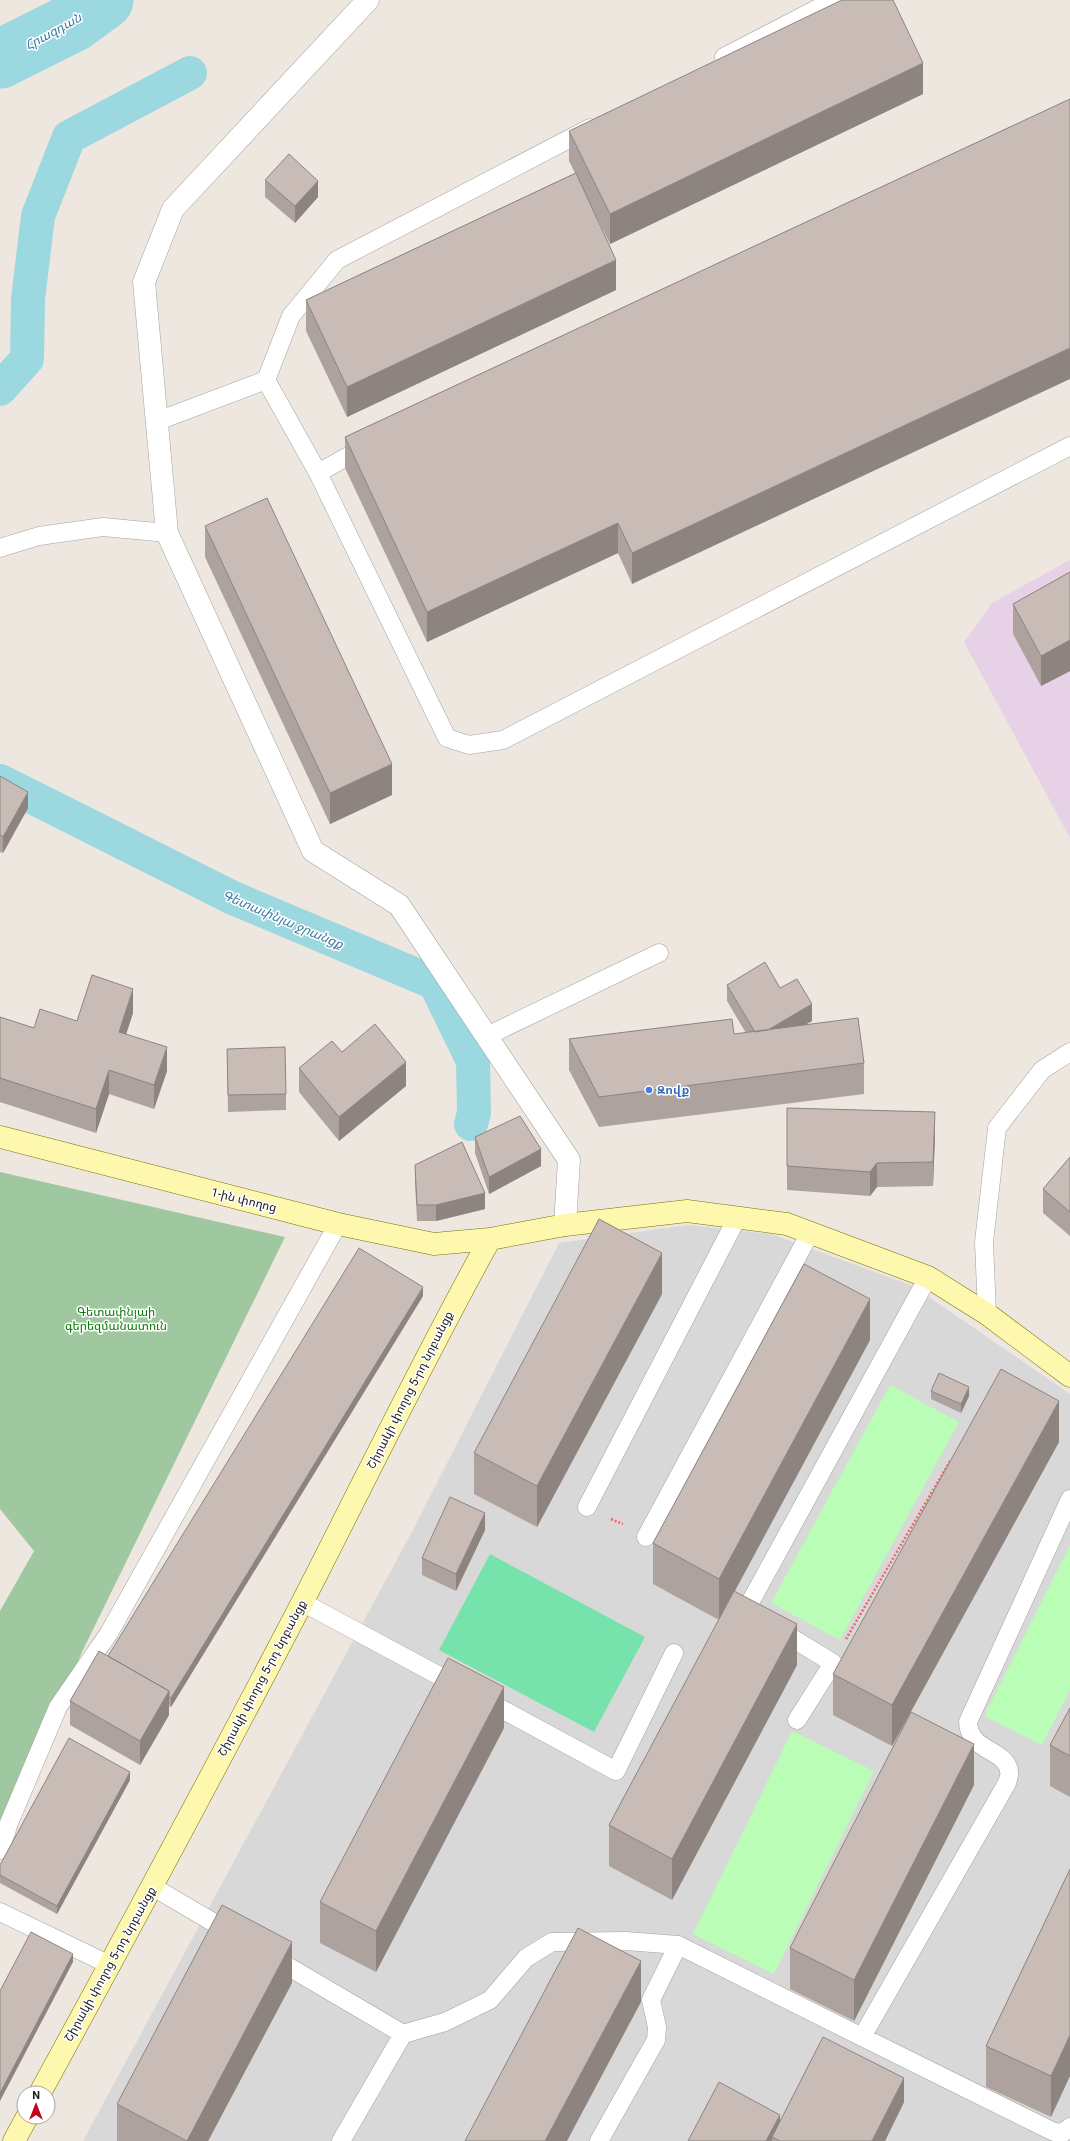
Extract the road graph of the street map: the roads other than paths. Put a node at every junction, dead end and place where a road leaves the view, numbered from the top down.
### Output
1 (368, 0) edge
2 (834, 0) edge
3 (708, 66) edge
4 (603, 121) edge
5 (266, 380) junction
6 (156, 422) junction
7 (381, 439) edge
8 (1070, 446) edge
9 (318, 473) junction
10 (167, 532) junction
11 (0, 548) edge
12 (659, 953) dead end
13 (487, 1036) junction
14 (1070, 1052) edge
15 (0, 1137) edge
16 (737, 1218) junction
17 (338, 1224) junction
18 (565, 1224) junction
19 (810, 1233) junction
20 (490, 1239) junction
21 (928, 1277) junction
22 (987, 1314) junction
23 (1070, 1376) edge
24 (1070, 1499) edge
25 (587, 1507) road end
26 (646, 1536) road end
27 (302, 1602) junction
28 (674, 1653) dead end
29 (797, 1720) dead end
30 (0, 1850) edge
31 (153, 1887) junction
32 (0, 1912) edge
33 (678, 1945) junction
34 (110, 1965) junction
35 (403, 2034) junction
36 (862, 2037) junction
37 (44, 2085) edge
38 (23, 2125) edge
39 (1070, 2127) edge
40 (14, 2141) edge
41 (341, 2141) edge
42 (599, 2141) edge

1 - 6 street
2 - 3 lane
4 - 5 lane
5 - 6 lane
5 - 9 lane
6 - 10 street
7 - 9 lane
8 - 9 lane
10 - 11 lane
10 - 13 street
12 - 13 lane
13 - 18 street
14 - 22 lane
15 - 17 main road, 1-ին փողոց
16 - 18 main road
16 - 19 main road
16 - 25 lane
17 - 20 main road, 1-ին փողոց
17 - 30 lane
18 - 20 main road
19 - 21 main road
19 - 26 lane
20 - 27 main road, Շիրակի փողոց 5-րդ նրբանցք
21 - 22 main road
21 - 29 lane
22 - 23 main road
24 - 36 lane
27 - 28 lane
27 - 31 main road, Շիրակի փողոց 5-րդ նրբանցք
31 - 34 main road, Շիրակի փողոց 5-րդ նրբանցք
31 - 35 lane
32 - 34 lane
33 - 35 lane
33 - 36 lane
33 - 42 lane
34 - 37 main road, Շիրակի փողոց 5-րդ նրբանցք
35 - 41 lane
36 - 39 lane
38 - 40 main road

